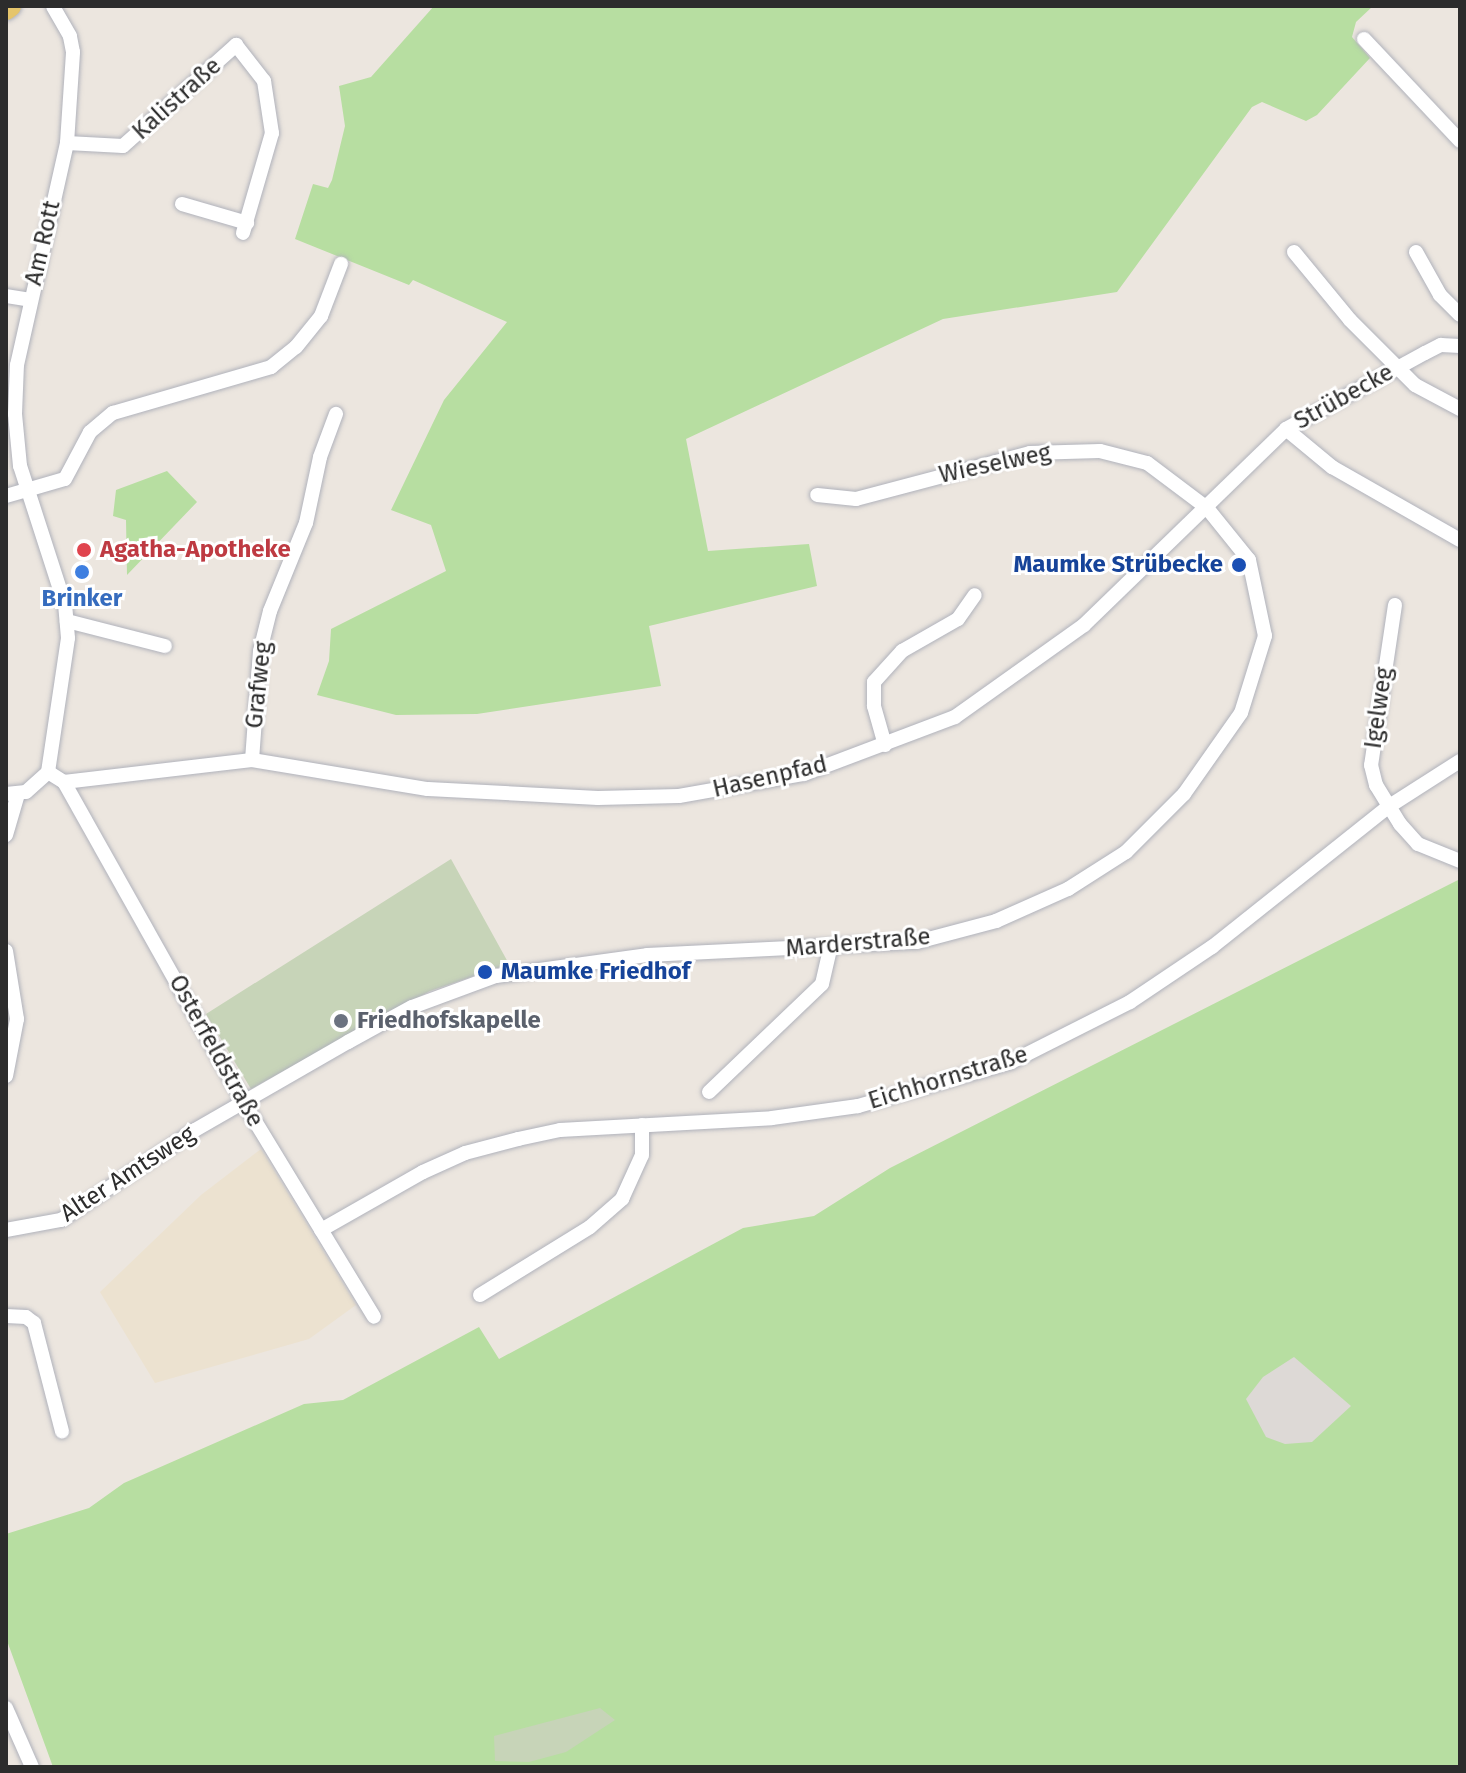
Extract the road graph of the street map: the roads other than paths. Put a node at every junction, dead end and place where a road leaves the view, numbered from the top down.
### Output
1 (53, 6) edge
2 (1364, 39) dead end
3 (1460, 141) edge
4 (67, 143) junction
5 (182, 204) dead end
6 (1294, 252) dead end
7 (1416, 252) dead end
8 (341, 264) dead end
9 (6, 296) edge
10 (30, 300) junction
11 (1460, 315) edge
12 (1460, 346) edge
13 (1398, 367) junction
14 (1460, 409) edge
15 (336, 414) dead end
16 (1286, 429) junction
17 (28, 490) junction
18 (817, 495) dead end
19 (6, 496) edge
20 (1207, 508) junction
21 (1460, 540) edge
22 (975, 595) dead end
23 (1395, 605) dead end
24 (67, 621) junction
25 (165, 646) dead end
26 (885, 745) junction
27 (252, 760) junction
28 (1460, 761) edge
29 (48, 772) junction
30 (64, 782) junction
31 (12, 794) edge
32 (1388, 807) junction
33 (6, 835) edge
34 (1460, 861) edge
35 (830, 948) junction
36 (6, 951) edge
37 (6, 1076) edge
38 (709, 1092) dead end
39 (244, 1103) junction
40 (642, 1125) junction
41 (6, 1230) edge
42 (321, 1230) junction
43 (480, 1295) dead end
44 (6, 1316) edge
45 (374, 1317) dead end
46 (62, 1431) dead end
47 (6, 1708) edge
48 (32, 1767) edge

1 - 4 street, Am Rott
2 - 3 street
4 - 5 street, Kalistraße
4 - 10 street, Am Rott
6 - 13 street
7 - 11 street
8 - 17 street
9 - 10 street
10 - 17 street, Am Rott
12 - 13 street, Strübecke
13 - 14 street
13 - 16 street, Strübecke
15 - 27 street, Grafweg
16 - 20 street, Strübecke
16 - 21 street
17 - 19 street
17 - 24 street, Am Rott
18 - 20 street, Wieselweg
20 - 26 street, Hasenpfad
20 - 35 street, Marderstraße
22 - 26 street
23 - 32 street, Igelweg
24 - 25 street
24 - 29 street, Am Rott
26 - 27 street, Hasenpfad
27 - 30 street, Grafweg
28 - 32 street, Eichhornstraße
29 - 30 street
29 - 31 street
30 - 39 street, Osterfeldstraße
31 - 33 street
32 - 34 street, Igelweg
32 - 40 street, Eichhornstraße
35 - 38 street
35 - 39 street, Marderstraße
36 - 37 street
39 - 41 street, Alter Amtsweg
39 - 42 street, Osterfeldstraße
40 - 42 street, Eichhornstraße
40 - 43 street
42 - 45 street, Osterfeldstraße
44 - 46 street
47 - 48 street

